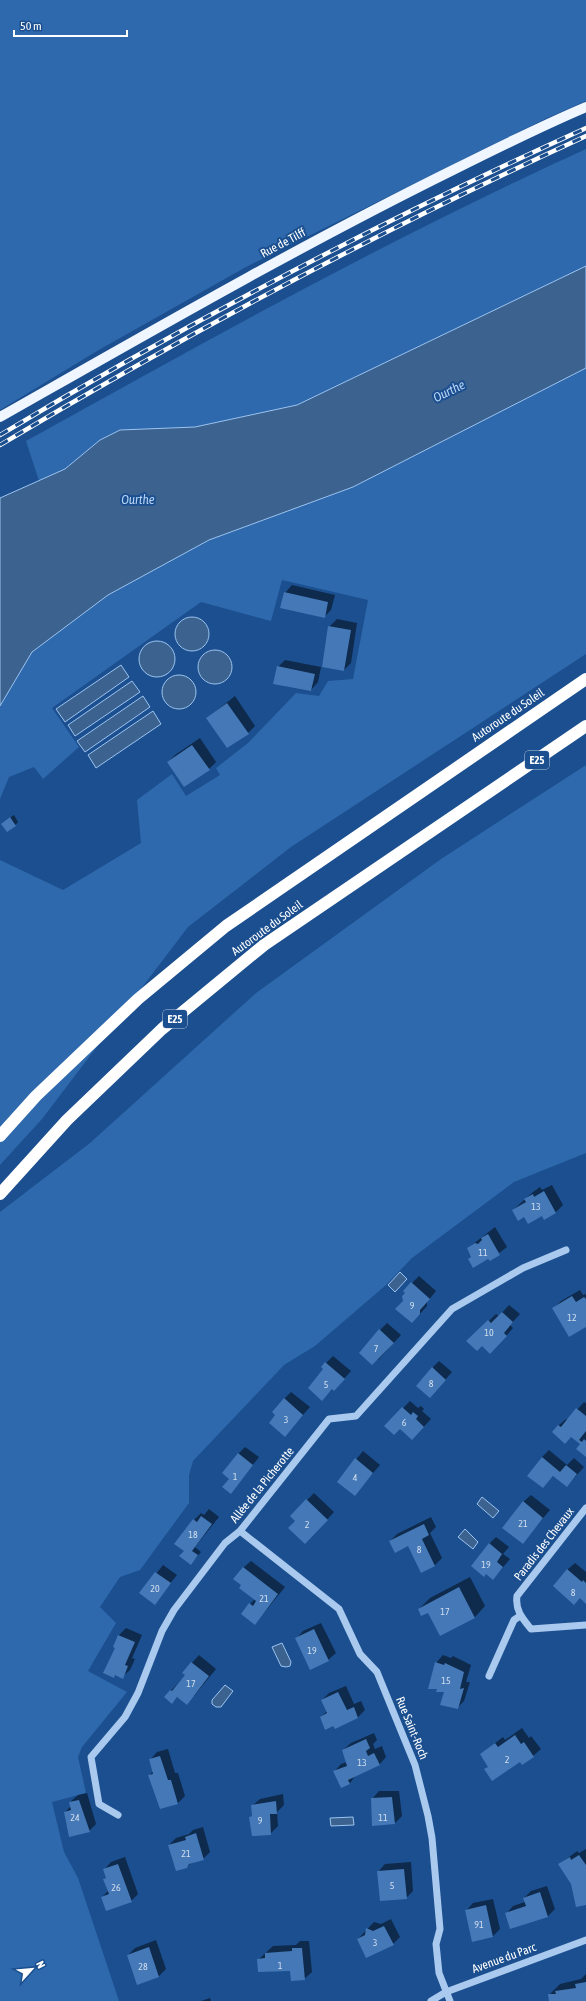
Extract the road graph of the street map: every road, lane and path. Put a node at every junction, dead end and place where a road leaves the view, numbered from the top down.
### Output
1 (586, 107) edge
2 (0, 417) edge
3 (586, 679) edge
4 (586, 726) edge
5 (0, 1136) edge
6 (0, 1194) edge
7 (566, 1250) dead end
8 (586, 1508) edge
9 (240, 1531) junction
10 (520, 1616) junction
11 (586, 1625) edge
12 (489, 1676) dead end
13 (118, 1816) dead end
14 (586, 1940) edge
15 (446, 1992) junction
16 (431, 2001) edge
17 (450, 2001) edge

1 - 2 main road, Rue de Tilff
3 - 5 highway, Autoroute du Soleil
4 - 6 highway, Autoroute du Soleil / E25
7 - 9 street, Allée de la Picherotte
8 - 10 street, Paradis des Chevaux
9 - 13 street, Allée de la Picherotte
9 - 15 street, Rue Saint-Roch
10 - 11 street
10 - 12 street
14 - 15 street, Avenue du Parc
15 - 16 street, Avenue du Parc
15 - 17 street, Rue Saint-Roch

